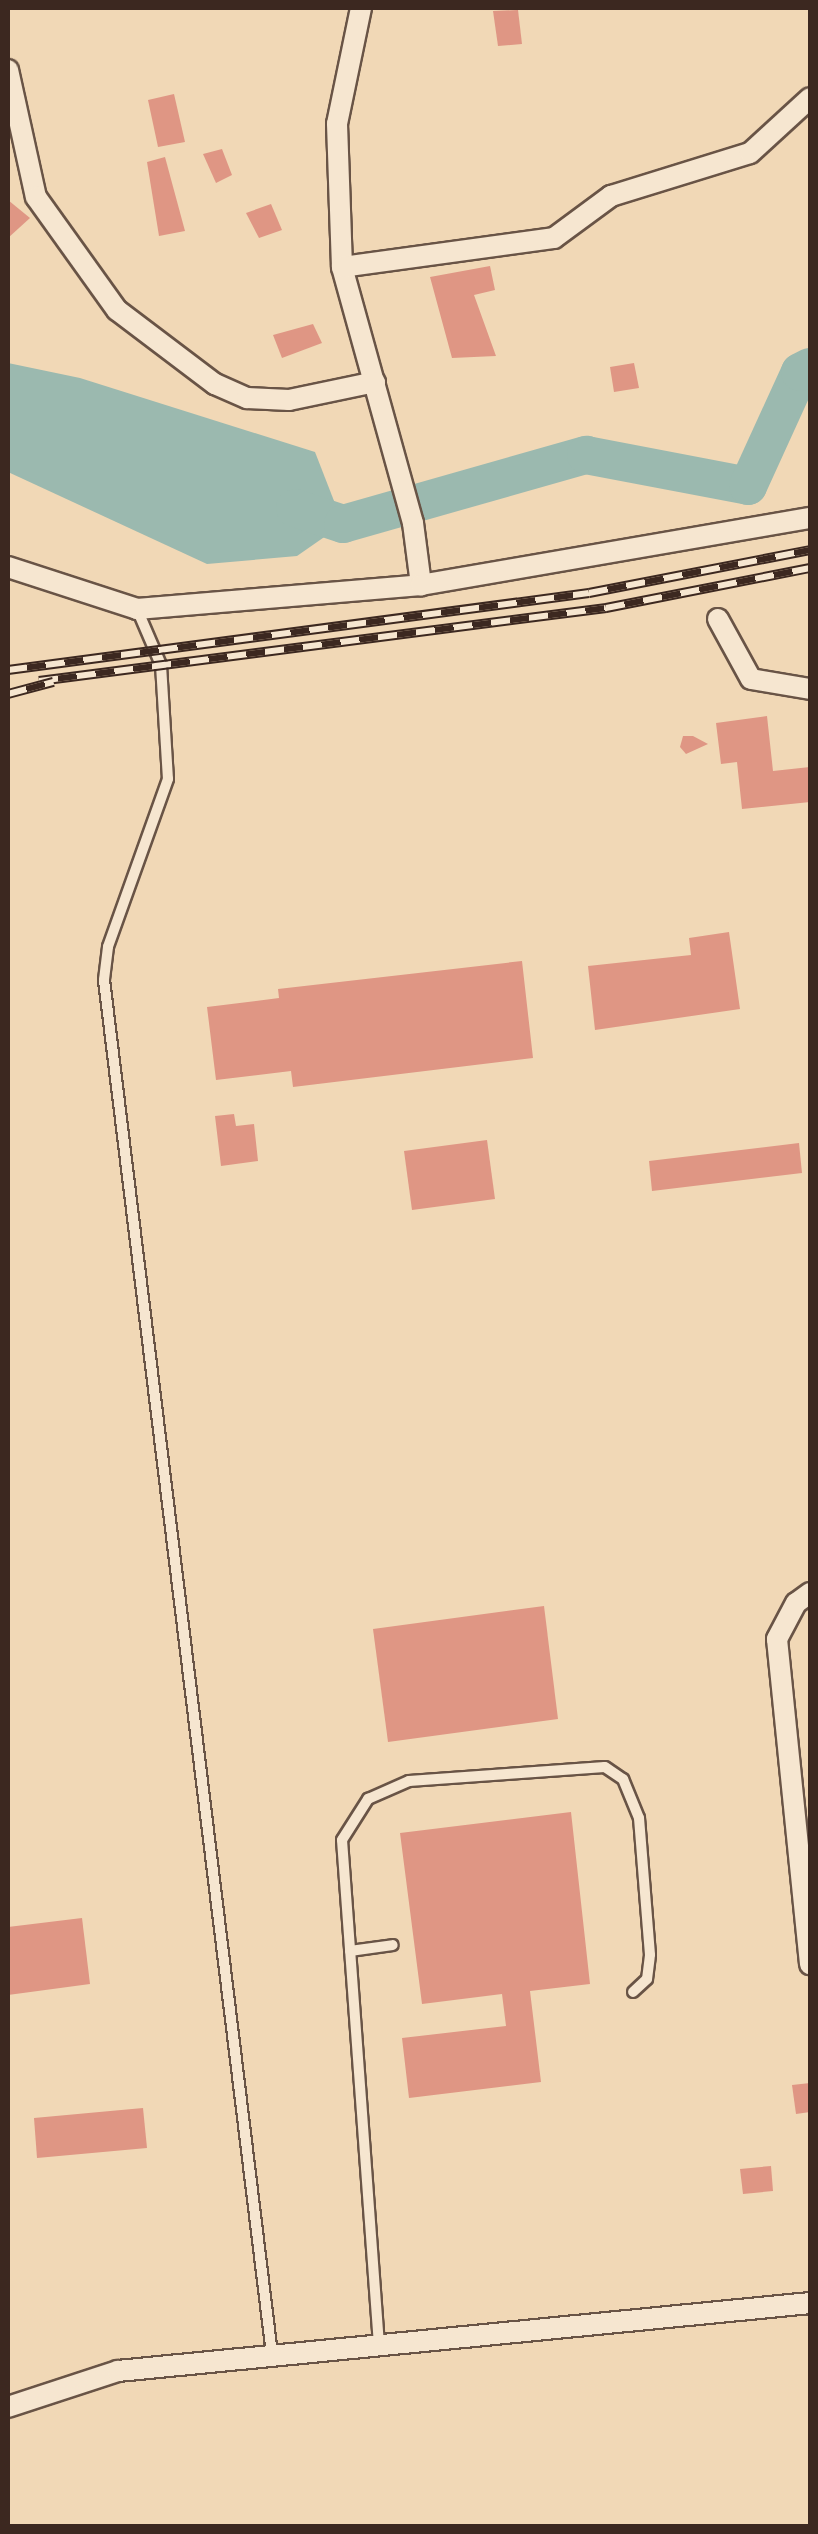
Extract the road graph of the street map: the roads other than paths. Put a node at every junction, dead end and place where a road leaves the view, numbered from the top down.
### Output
1 (361, 8) edge
2 (8, 70) edge
3 (810, 98) edge
4 (17, 148) edge
5 (342, 267) junction
6 (375, 382) junction
7 (810, 518) edge
8 (8, 567) edge
9 (421, 584) junction
10 (136, 610) junction
11 (718, 619) dead end
12 (810, 688) edge
13 (810, 1594) edge
14 (393, 1945) dead end
15 (350, 1951) junction
16 (810, 1964) edge
17 (633, 1992) dead end
18 (810, 2304) edge
19 (379, 2346) junction
20 (272, 2356) junction
21 (8, 2407) edge

1 - 5 street
2 - 4 street
3 - 5 street
4 - 6 street
5 - 6 street
6 - 9 street
7 - 9 street
8 - 10 street
9 - 10 street
10 - 20 lane
11 - 12 street
13 - 16 street
14 - 15 lane
15 - 17 lane
15 - 19 lane
18 - 19 street
19 - 20 street
20 - 21 street

